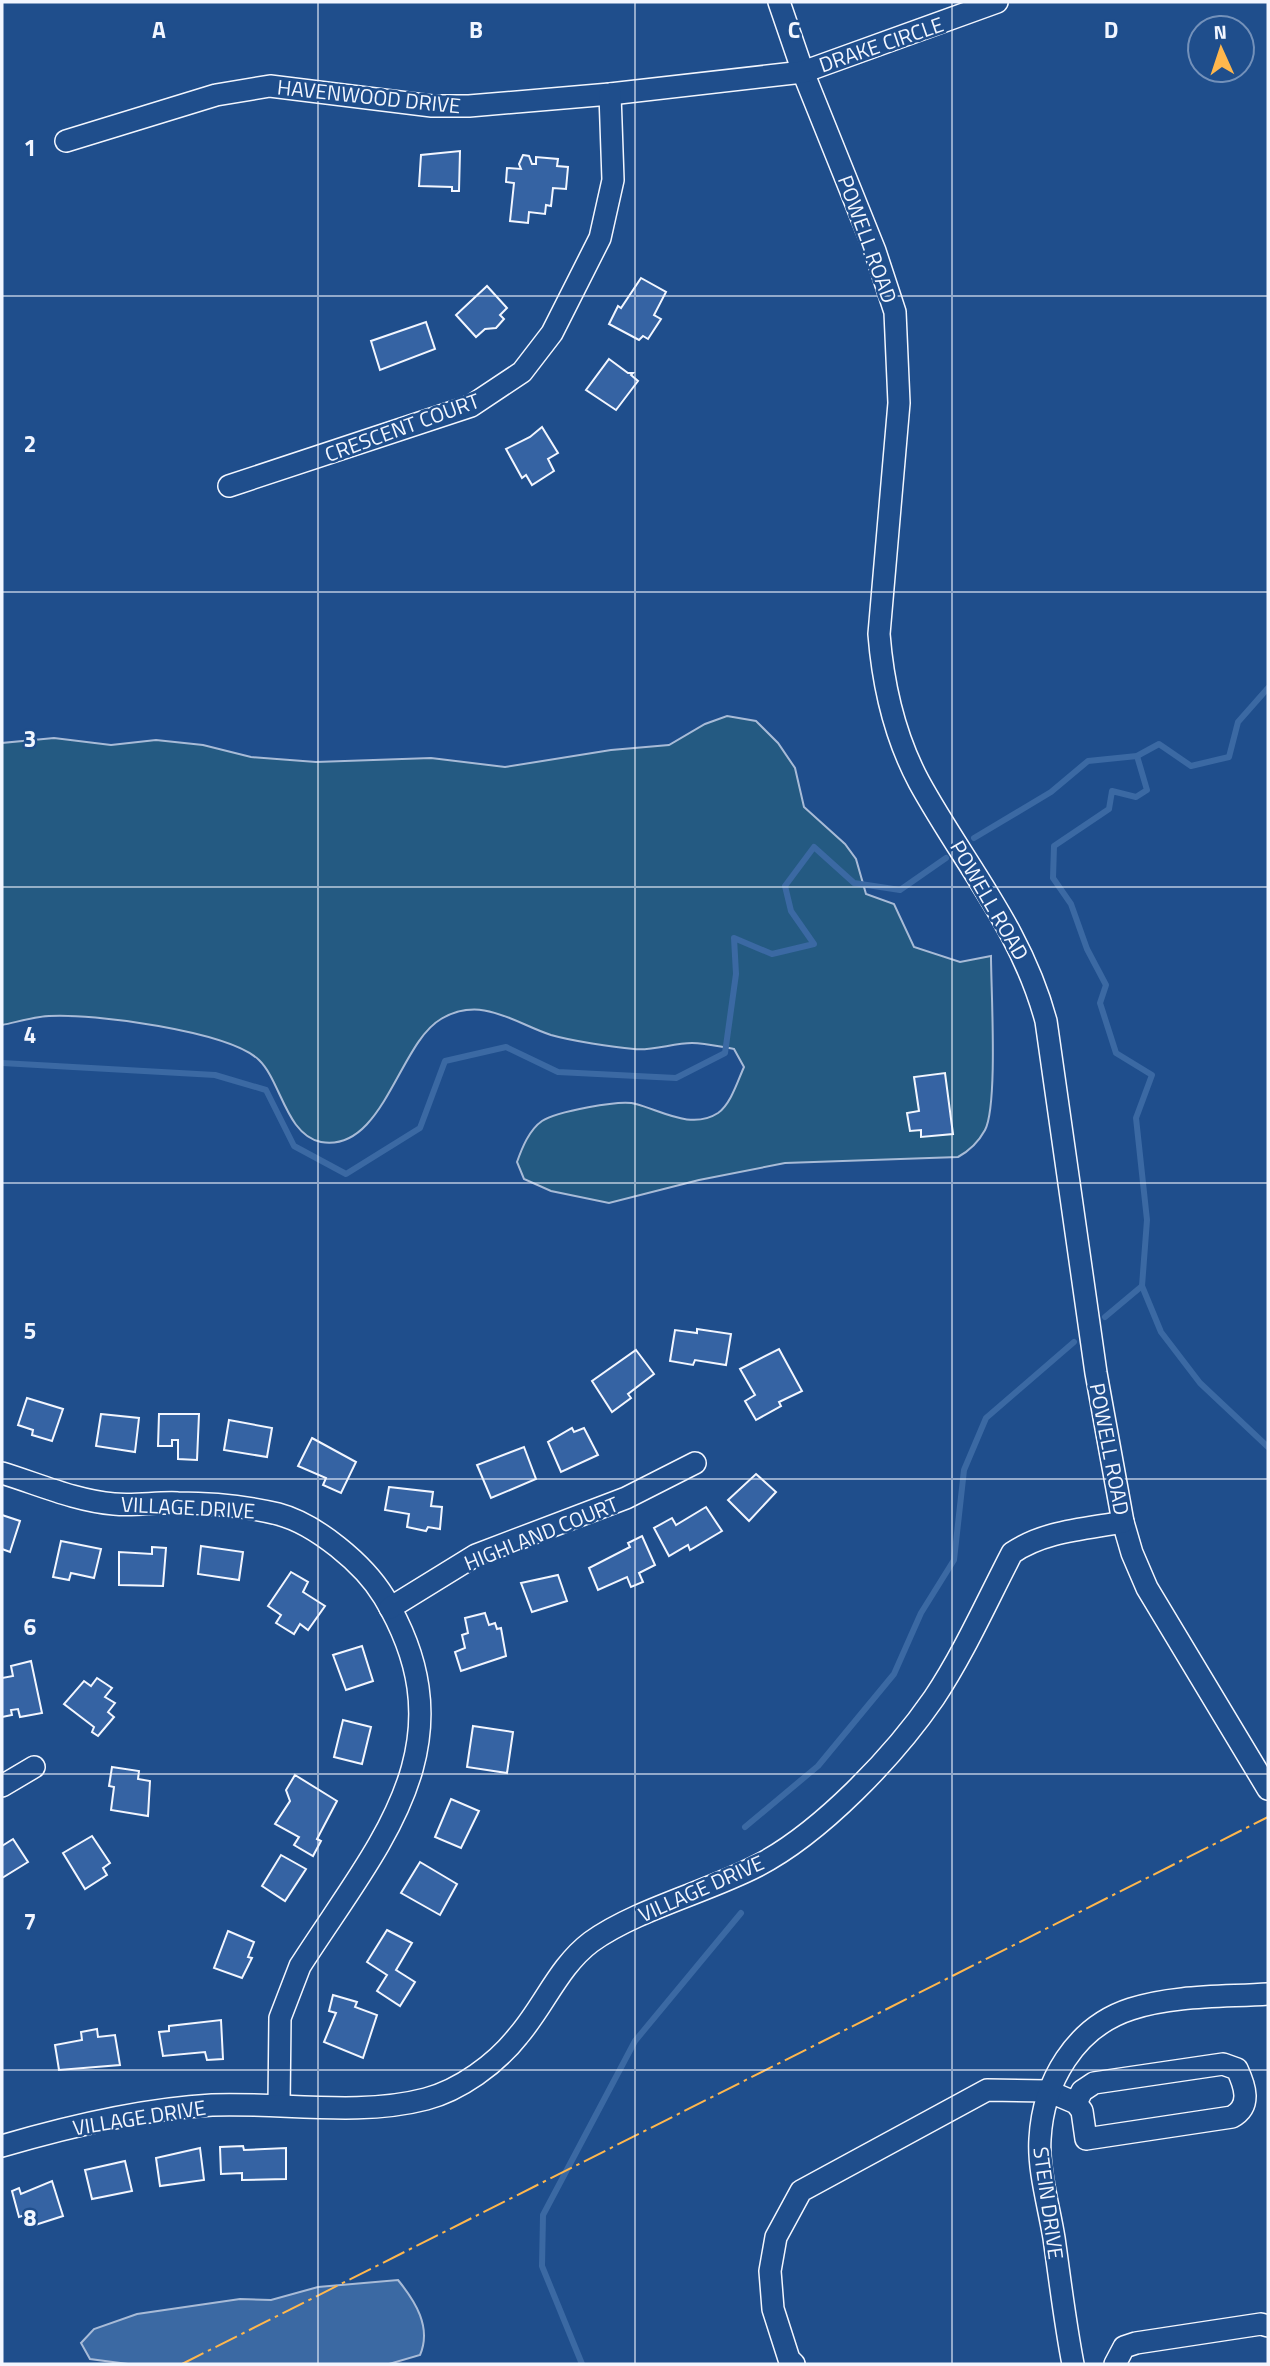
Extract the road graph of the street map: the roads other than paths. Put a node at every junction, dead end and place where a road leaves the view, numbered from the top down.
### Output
1 (779, 2) edge
2 (997, 2) edge
3 (803, 72) junction
4 (610, 94) junction
5 (66, 141) dead end
6 (229, 486) dead end
7 (695, 1463) dead end
8 (2, 1473) edge
9 (1123, 1522) junction
10 (390, 1608) junction
11 (34, 1766) dead end
12 (2, 1786) edge
13 (1268, 1789) edge
14 (1268, 1994) edge
15 (1048, 2091) junction
16 (1076, 2103) junction
17 (279, 2105) junction
18 (2, 2146) edge
19 (1268, 2326) edge
20 (794, 2364) edge
21 (1073, 2364) edge
22 (1115, 2364) edge

1 - 3 street, POWELL ROAD
2 - 3 street, DRAKE CIRCLE
3 - 4 street, HAVENWOOD DRIVE
3 - 9 street, POWELL ROAD
4 - 5 street, HAVENWOOD DRIVE
4 - 6 street, CRESCENT COURT
7 - 10 street, HIGHLAND COURT
8 - 10 street, VILLAGE DRIVE
9 - 13 street, POWELL ROAD
9 - 17 street, VILLAGE DRIVE
10 - 17 street, VILLAGE DRIVE
11 - 12 street
14 - 15 street, STEIN DRIVE
15 - 16 street
15 - 20 street
15 - 21 street, STEIN DRIVE
16 - 16 street
17 - 18 street, VILLAGE DRIVE
19 - 22 street

